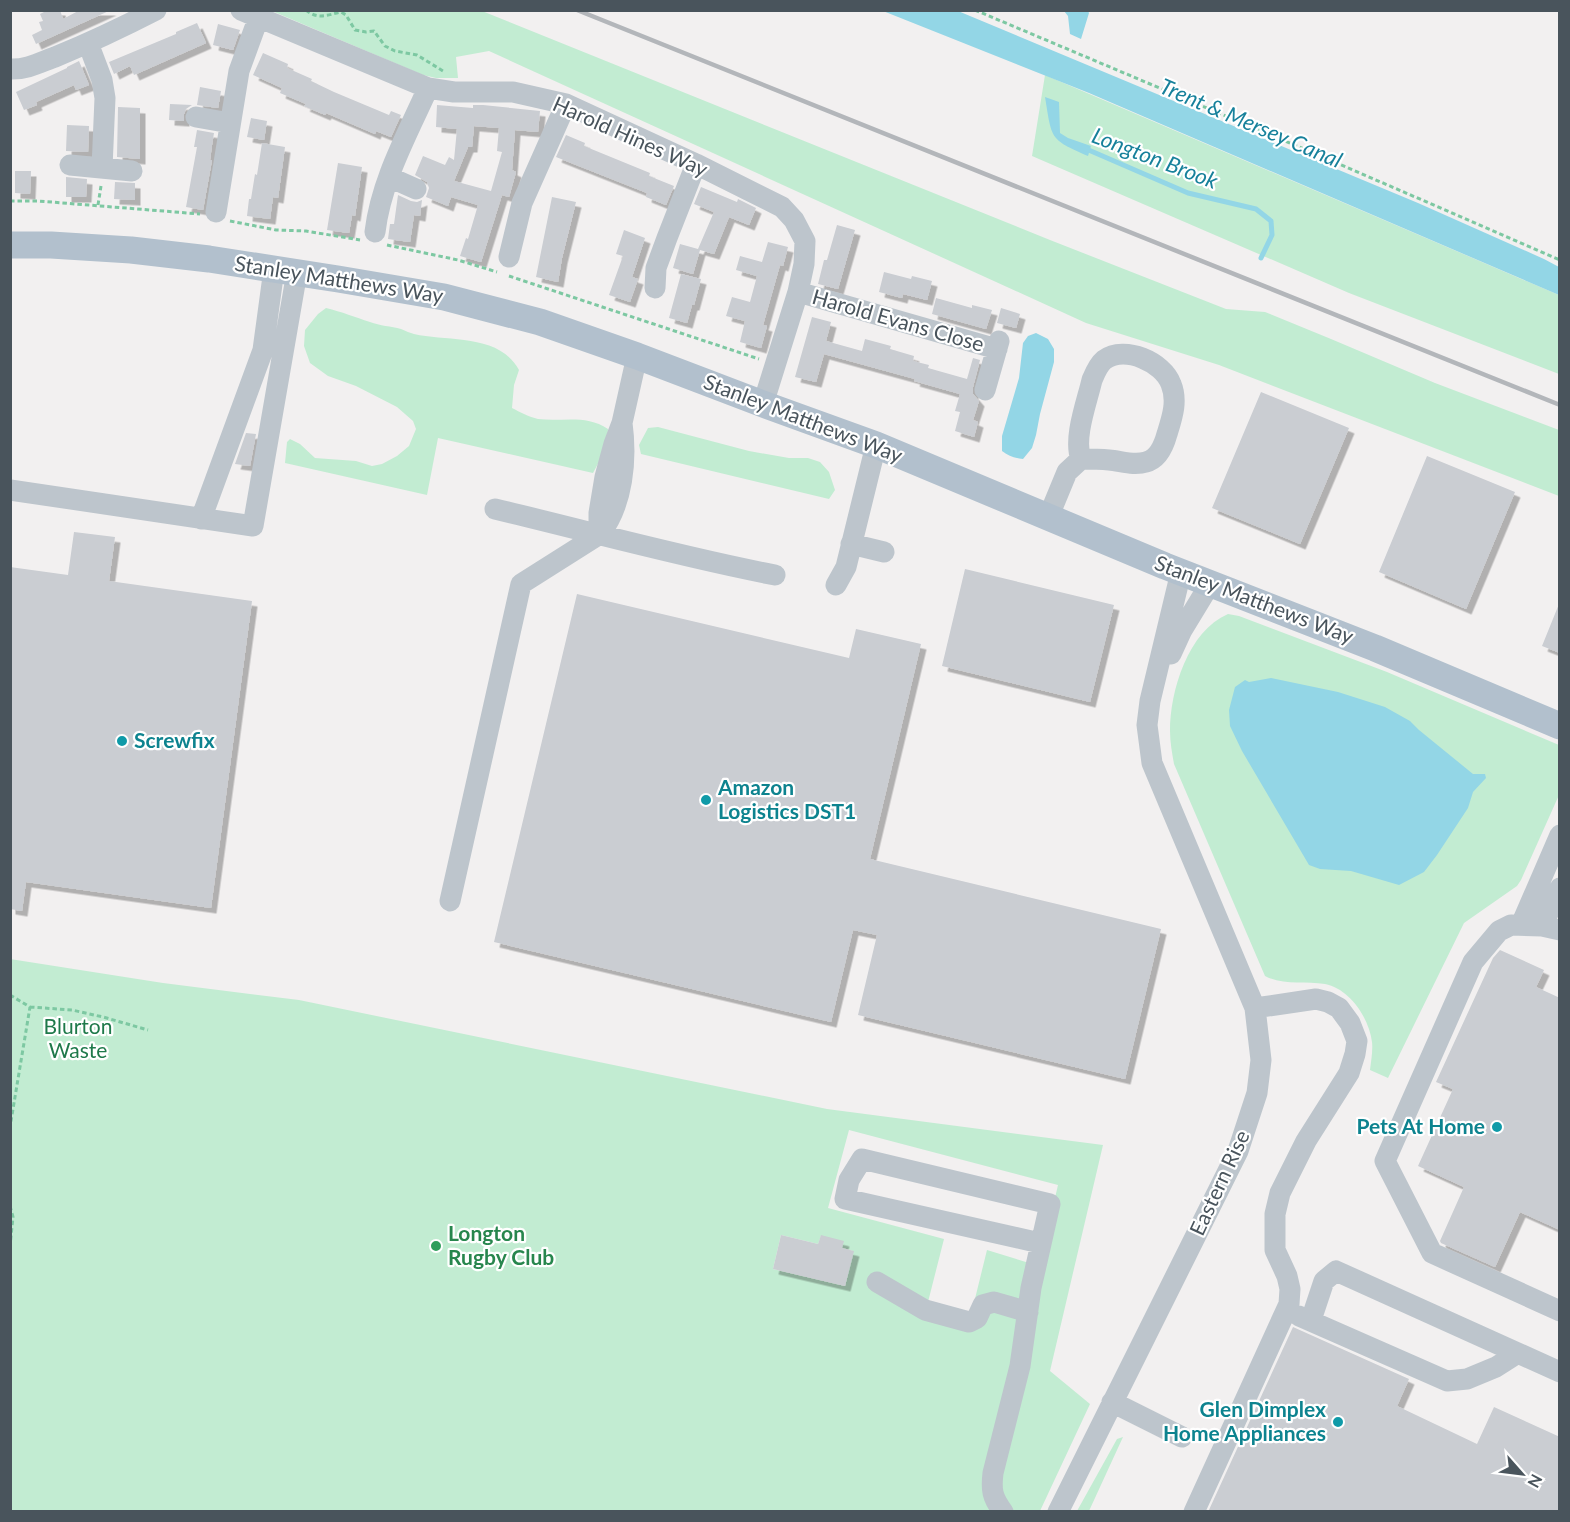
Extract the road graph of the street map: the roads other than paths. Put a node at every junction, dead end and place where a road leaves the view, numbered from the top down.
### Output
1 (156, 10) edge
2 (249, 15) edge
3 (88, 44) junction
4 (11, 70) edge
5 (428, 88) junction
6 (566, 104) junction
7 (196, 117) dead end
8 (230, 123) junction
9 (696, 164) junction
10 (70, 165) dead end
11 (102, 168) junction
12 (132, 171) dead end
13 (389, 177) junction
14 (416, 189) dead end
15 (216, 216) road end
16 (373, 239) road end
17 (10, 245) edge
18 (509, 257) dead end
19 (285, 271) junction
20 (655, 288) dead end
21 (798, 292) junction
22 (637, 356) junction
23 (985, 390) dead end
24 (763, 404) junction
25 (876, 445) junction
26 (1081, 459) junction
27 (10, 490) edge
28 (495, 509) dead end
29 (1048, 518) junction
30 (201, 519) junction
31 (600, 534) junction
32 (851, 544) junction
33 (884, 552) dead end
34 (1181, 572) junction
35 (775, 574) dead end
36 (1210, 584) junction
37 (836, 585) dead end
38 (1150, 701) junction
39 (1560, 726) edge
40 (1560, 835) edge
41 (1560, 888) edge
42 (450, 901) dead end
43 (1541, 927) edge
44 (1255, 1008) junction
45 (1040, 1243) junction
46 (877, 1282) dead end
47 (1286, 1311) junction
48 (1560, 1311) edge
49 (1028, 1312) junction
50 (1311, 1320) junction
51 (1518, 1353) junction
52 (1560, 1372) edge
53 (1112, 1402) junction
54 (1182, 1437) dead end
55 (1003, 1512) edge
56 (1058, 1512) edge
57 (1194, 1512) edge

1 - 3 street
2 - 5 street, Harold Hines Way
2 - 8 street
3 - 4 street
3 - 11 street
5 - 6 street, Harold Hines Way
5 - 13 street
6 - 9 street, Harold Hines Way
6 - 18 street
7 - 8 street
8 - 15 street
9 - 20 street
9 - 21 street, Harold Hines Way
10 - 11 street
11 - 12 street
13 - 14 street
13 - 16 street
17 - 19 main road, Stanley Matthews Way
19 - 22 main road, Stanley Matthews Way
19 - 30 street
19 - 30 street
21 - 23 street, Harold Evans Close
21 - 24 street, Harold Hines Way
22 - 24 main road, Stanley Matthews Way
22 - 31 street
24 - 25 main road, Stanley Matthews Way
25 - 29 main road, Stanley Matthews Way
25 - 32 street
26 - 26 street
26 - 29 street
27 - 30 street
28 - 31 street
29 - 34 main road, Stanley Matthews Way
31 - 35 street
31 - 42 street
32 - 33 street
32 - 37 street
34 - 36 main road, Stanley Matthews Way
34 - 38 street, Eastern Rise
36 - 38 street, Eastern Rise
36 - 39 main road, Stanley Matthews Way
38 - 44 street, Eastern Rise
40 - 43 street
41 - 43 street
43 - 48 street
44 - 47 street
44 - 53 street, Eastern Rise
45 - 45 street
45 - 49 street
46 - 49 street
47 - 50 street
47 - 57 street
49 - 55 street
50 - 51 street
50 - 51 street
51 - 52 street
53 - 54 street
53 - 56 street, Eastern Rise

